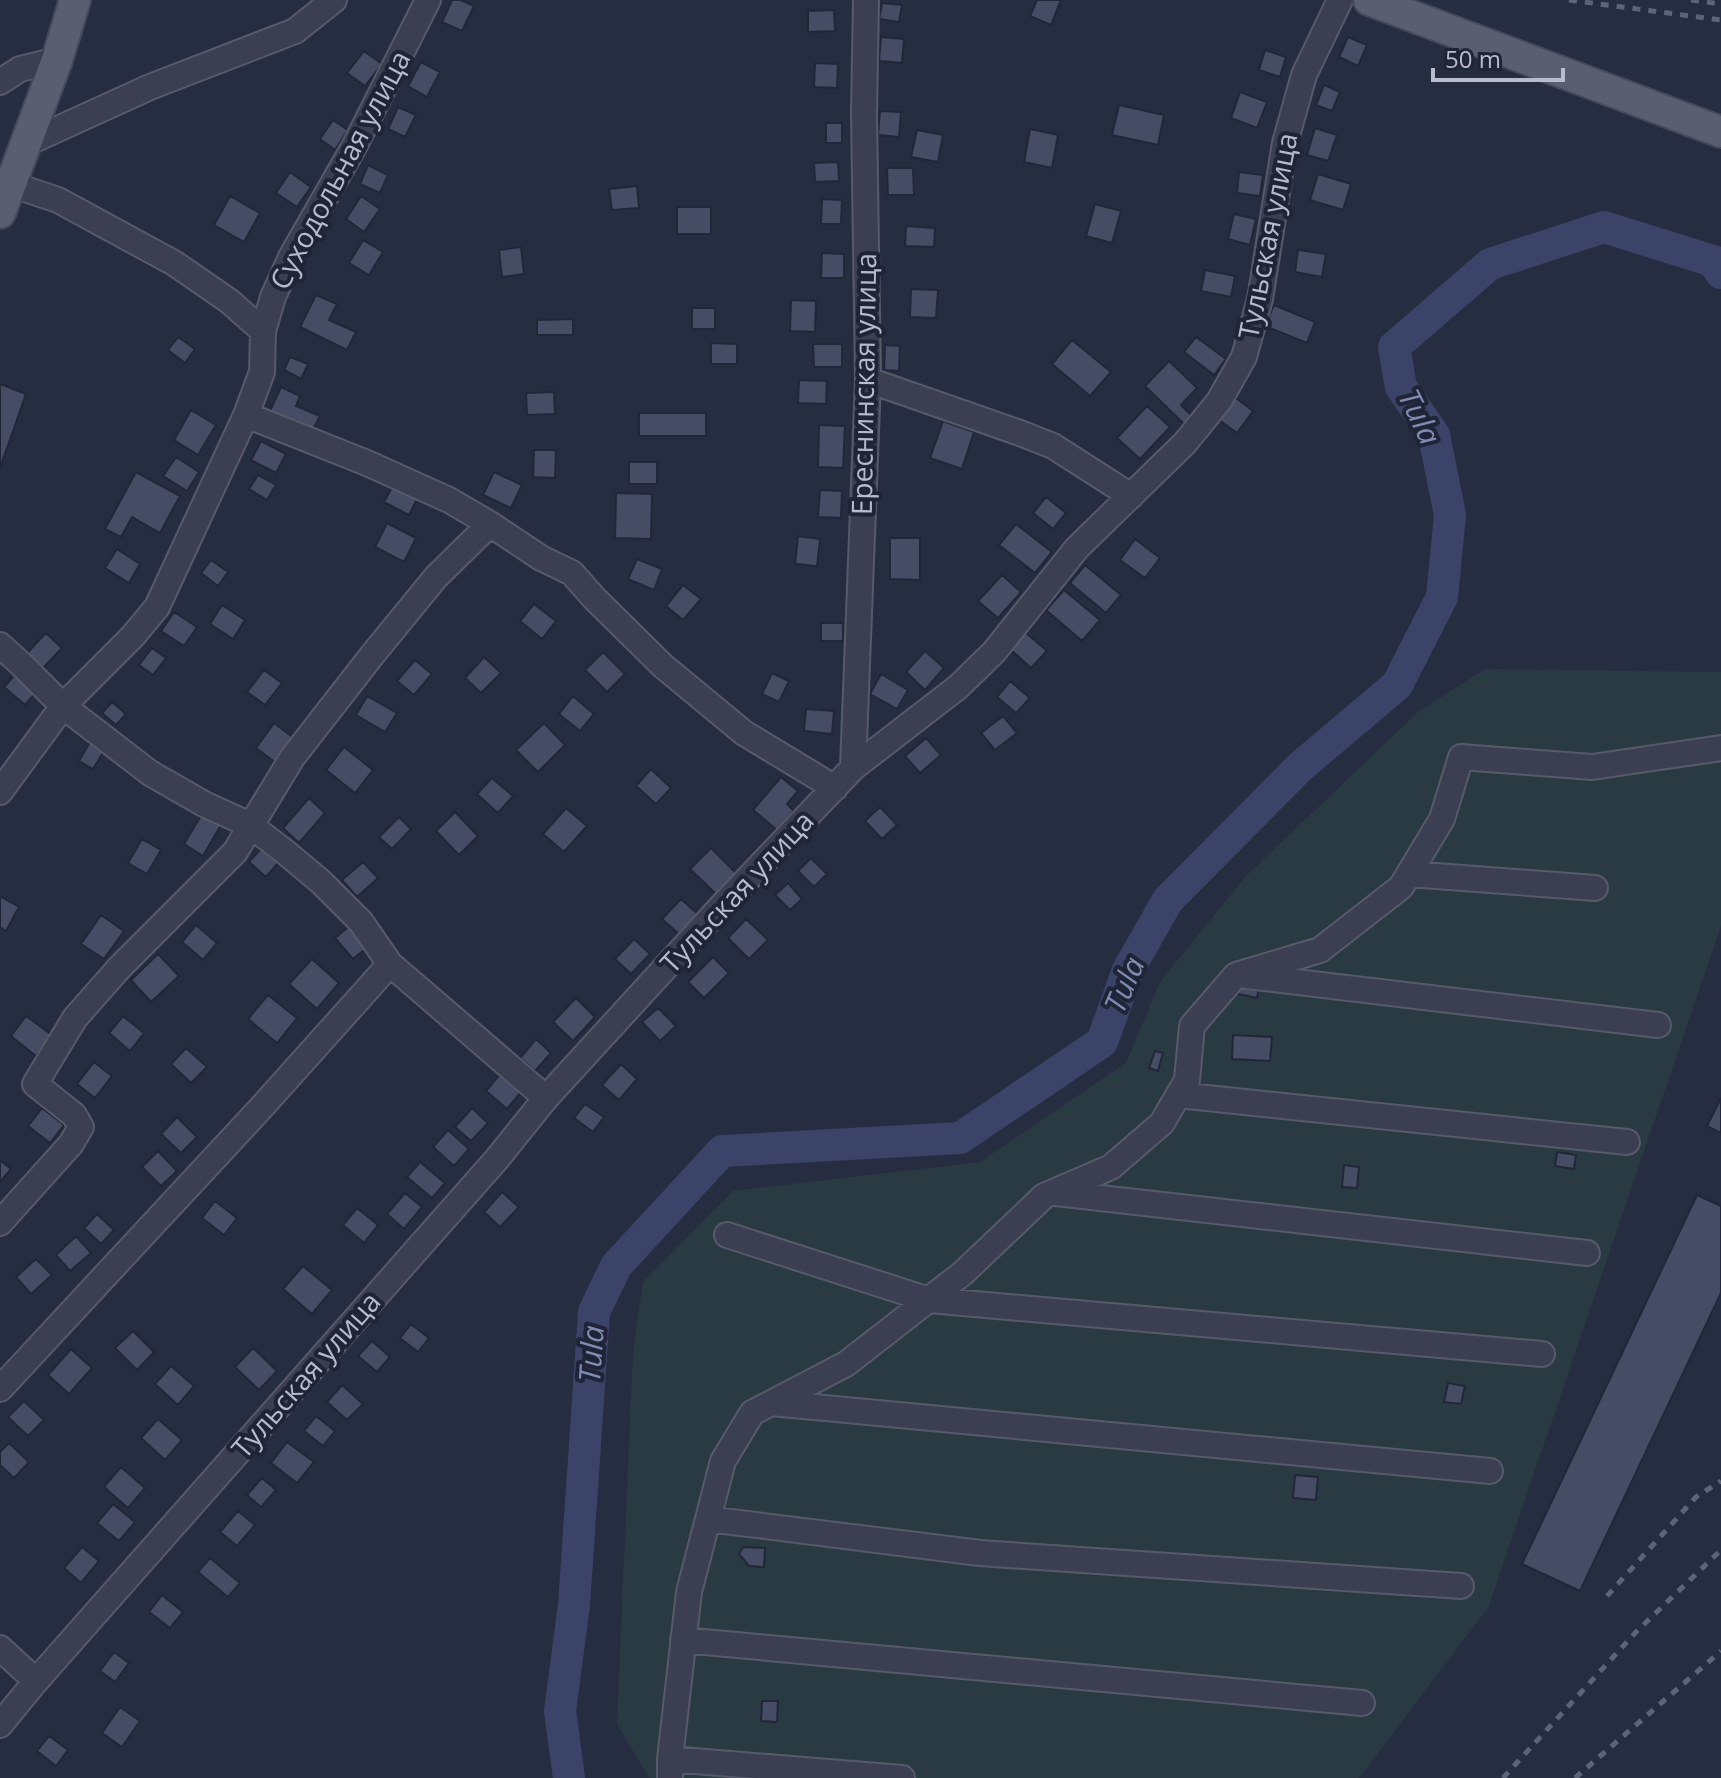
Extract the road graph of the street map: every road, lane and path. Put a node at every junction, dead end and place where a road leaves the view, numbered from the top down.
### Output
1 (75, 0) edge
2 (334, 0) edge
3 (428, 0) edge
4 (866, 0) edge
5 (1340, 0) edge
6 (1369, 0) edge
7 (57, 60) junction
8 (0, 82) edge
9 (1721, 132) edge
10 (25, 144) junction
11 (10, 184) junction
12 (0, 213) edge
13 (263, 331) junction
14 (868, 380) junction
15 (246, 415) junction
16 (1131, 496) junction
17 (490, 524) junction
18 (0, 645) edge
19 (63, 706) junction
20 (1721, 748) edge
21 (853, 768) junction
22 (835, 788) junction
23 (0, 792) edge
24 (250, 825) junction
25 (1409, 874) junction
26 (1595, 888) dead end
27 (390, 964) junction
28 (1236, 975) junction
29 (1658, 1025) dead end
30 (1178, 1095) junction
31 (546, 1098) junction
32 (1627, 1142) dead end
33 (1053, 1192) junction
34 (0, 1223) edge
35 (727, 1235) dead end
36 (1587, 1253) dead end
37 (929, 1300) junction
38 (1542, 1354) dead end
39 (0, 1389) edge
40 (772, 1403) junction
41 (1490, 1471) dead end
42 (708, 1519) junction
43 (1461, 1586) dead end
44 (683, 1640) junction
45 (0, 1648) edge
46 (36, 1681) junction
47 (1362, 1703) dead end
48 (0, 1725) edge
49 (670, 1769) edge
50 (902, 1778) edge

1 - 7 main road
2 - 10 street
3 - 13 street, Суходольная улица
4 - 14 street, Ереснинская улица
5 - 16 street, Тульская улица
6 - 9 main road
7 - 8 street
7 - 10 main road
10 - 11 main road
11 - 12 main road
11 - 13 street
13 - 15 street, Суходольная улица
14 - 16 street
14 - 21 street, Ереснинская улица
15 - 17 street
15 - 19 street, Суходольная улица
16 - 21 street, Тульская улица
17 - 22 street
17 - 24 street
18 - 19 street
19 - 23 street, Суходольная улица
19 - 24 street
20 - 25 street
21 - 22 street, Тульская улица
22 - 31 street, Тульская улица
24 - 27 street
24 - 34 street
25 - 26 street
25 - 28 street
27 - 31 street
27 - 39 street
28 - 29 street
28 - 30 street
30 - 32 street
30 - 33 street
31 - 46 street, Тульская улица
33 - 36 street
33 - 37 street
35 - 37 street
37 - 38 street
37 - 40 street
40 - 41 street
40 - 42 street
42 - 43 street
42 - 44 street
44 - 47 street
44 - 49 street
45 - 46 street
46 - 48 street, Тульская улица
49 - 50 street

